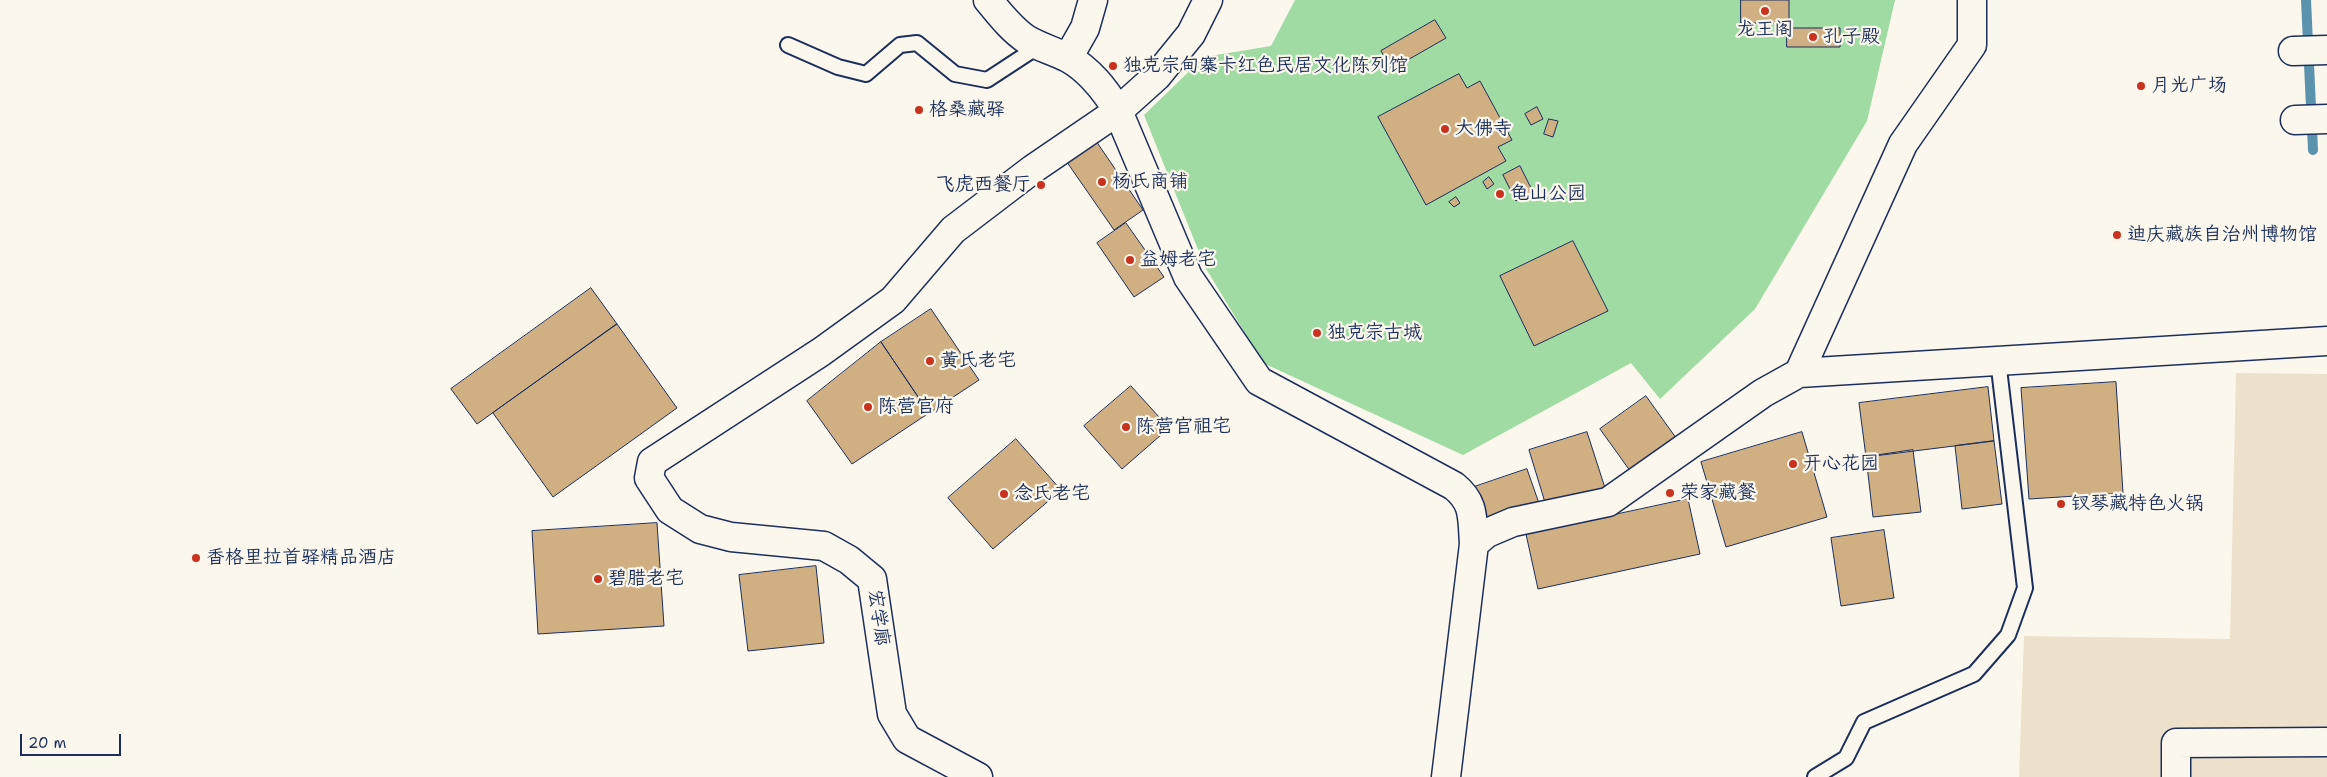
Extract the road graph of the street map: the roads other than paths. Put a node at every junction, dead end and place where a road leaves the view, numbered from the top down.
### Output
1 (988, 0) edge
2 (1093, 0) edge
3 (1208, 0) edge
4 (1972, 0) edge
5 (788, 45) dead end
6 (1039, 46) junction
7 (2327, 50) edge
8 (2293, 51) dead end
9 (1068, 58) junction
10 (1118, 111) junction
11 (2327, 119) edge
12 (2295, 120) dead end
13 (2327, 341) edge
14 (1998, 360) junction
15 (1799, 373) junction
16 (1474, 544) junction
17 (2327, 742) edge
18 (978, 777) edge
19 (1446, 777) edge
20 (1816, 777) edge
21 (2176, 777) edge

1 - 6 street
2 - 9 street
3 - 10 street
4 - 15 street
5 - 6 lane
6 - 9 street
7 - 8 street
9 - 10 street
10 - 16 street
10 - 18 street, 宏学廊
11 - 12 street
13 - 14 street
14 - 15 street
14 - 20 lane
15 - 16 street
16 - 19 street
17 - 21 street

